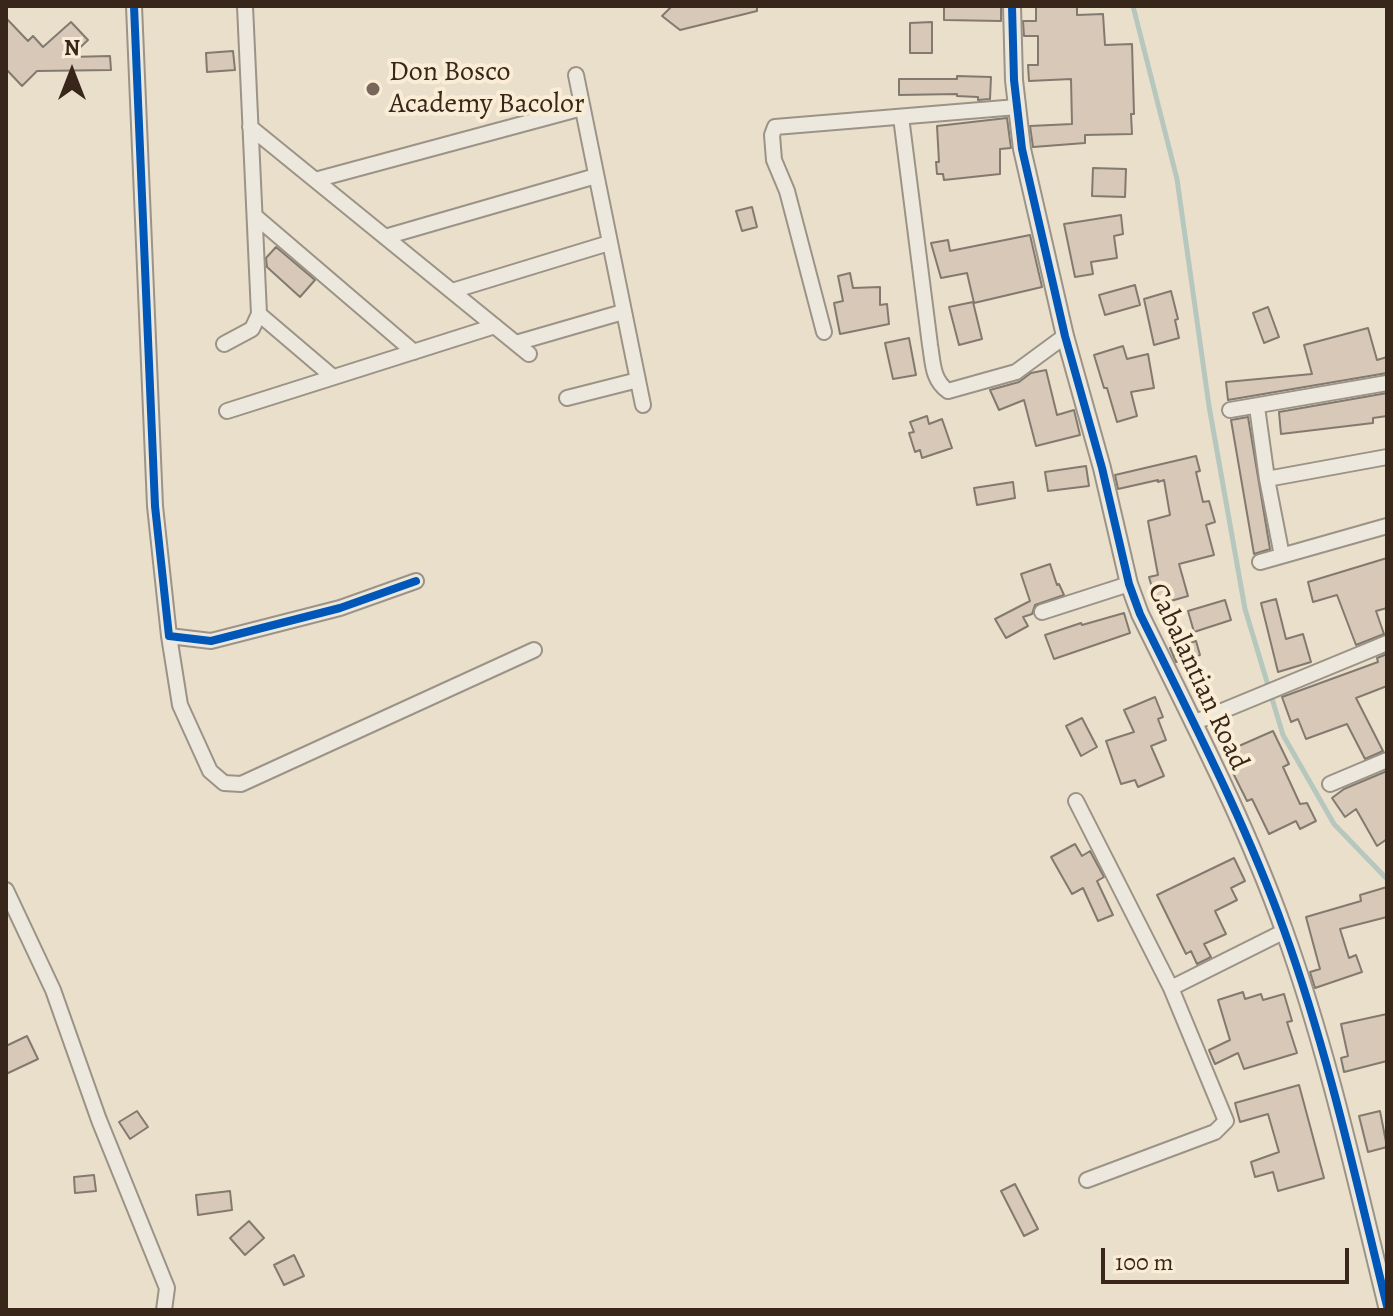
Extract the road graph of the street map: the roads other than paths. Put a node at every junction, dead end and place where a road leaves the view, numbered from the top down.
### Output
1 (134, 6) edge
2 (245, 6) edge
3 (1012, 6) edge
4 (576, 75) dead end
5 (1017, 107) junction
6 (582, 108) junction
7 (901, 117) junction
8 (250, 127) junction
9 (596, 176) junction
10 (315, 180) junction
11 (255, 216) junction
12 (385, 237) junction
13 (609, 243) junction
14 (452, 291) junction
15 (623, 312) junction
16 (259, 314) junction
17 (495, 326) junction
18 (824, 332) dead end
19 (1065, 336) junction
20 (516, 343) junction
21 (224, 344) dead end
22 (414, 352) junction
23 (529, 354) dead end
24 (333, 377) junction
25 (638, 380) junction
26 (1385, 384) edge
27 (567, 398) dead end
28 (1387, 400) edge
29 (643, 405) dead end
30 (1257, 407) junction
31 (1230, 410) dead end
32 (227, 411) dead end
33 (1387, 457) edge
34 (1267, 479) junction
35 (1387, 526) edge
36 (1282, 556) junction
37 (1260, 562) dead end
38 (416, 581) dead end
39 (1129, 584) junction
40 (1042, 612) dead end
41 (169, 636) junction
42 (1387, 643) edge
43 (534, 650) dead end
44 (1193, 723) junction
45 (1387, 760) edge
46 (1330, 784) dead end
47 (1076, 801) dead end
48 (6, 890) edge
49 (1285, 931) junction
50 (1171, 988) junction
51 (1087, 1180) dead end
52 (1387, 1306) edge
53 (164, 1310) edge

1 - 41 street
2 - 8 street
3 - 5 street, Cabalantian Road
4 - 6 street
5 - 7 street
5 - 19 street, Cabalantian Road
6 - 9 street
6 - 10 street
7 - 18 street
7 - 19 street
8 - 10 street
8 - 11 street
9 - 12 street
9 - 13 street
10 - 12 street
11 - 16 street
11 - 22 street
12 - 14 street
13 - 14 street
13 - 15 street
14 - 17 street
15 - 20 street
15 - 25 street
16 - 21 street
16 - 24 street
17 - 20 street
17 - 22 street
19 - 39 street, Cabalantian Road
20 - 23 street
22 - 24 street
24 - 32 street
25 - 27 street
25 - 29 street
26 - 28 street
26 - 30 street
30 - 31 street
30 - 34 street
33 - 34 street
34 - 36 street
35 - 36 street
36 - 37 street
38 - 41 street
39 - 40 street
39 - 44 street, Cabalantian Road
41 - 43 street
42 - 44 street, Cabalantian Road
44 - 49 street, Cabalantian Road
45 - 46 street
47 - 50 street
48 - 53 street
49 - 50 street
49 - 52 street, Cabalantian Road
50 - 51 street

